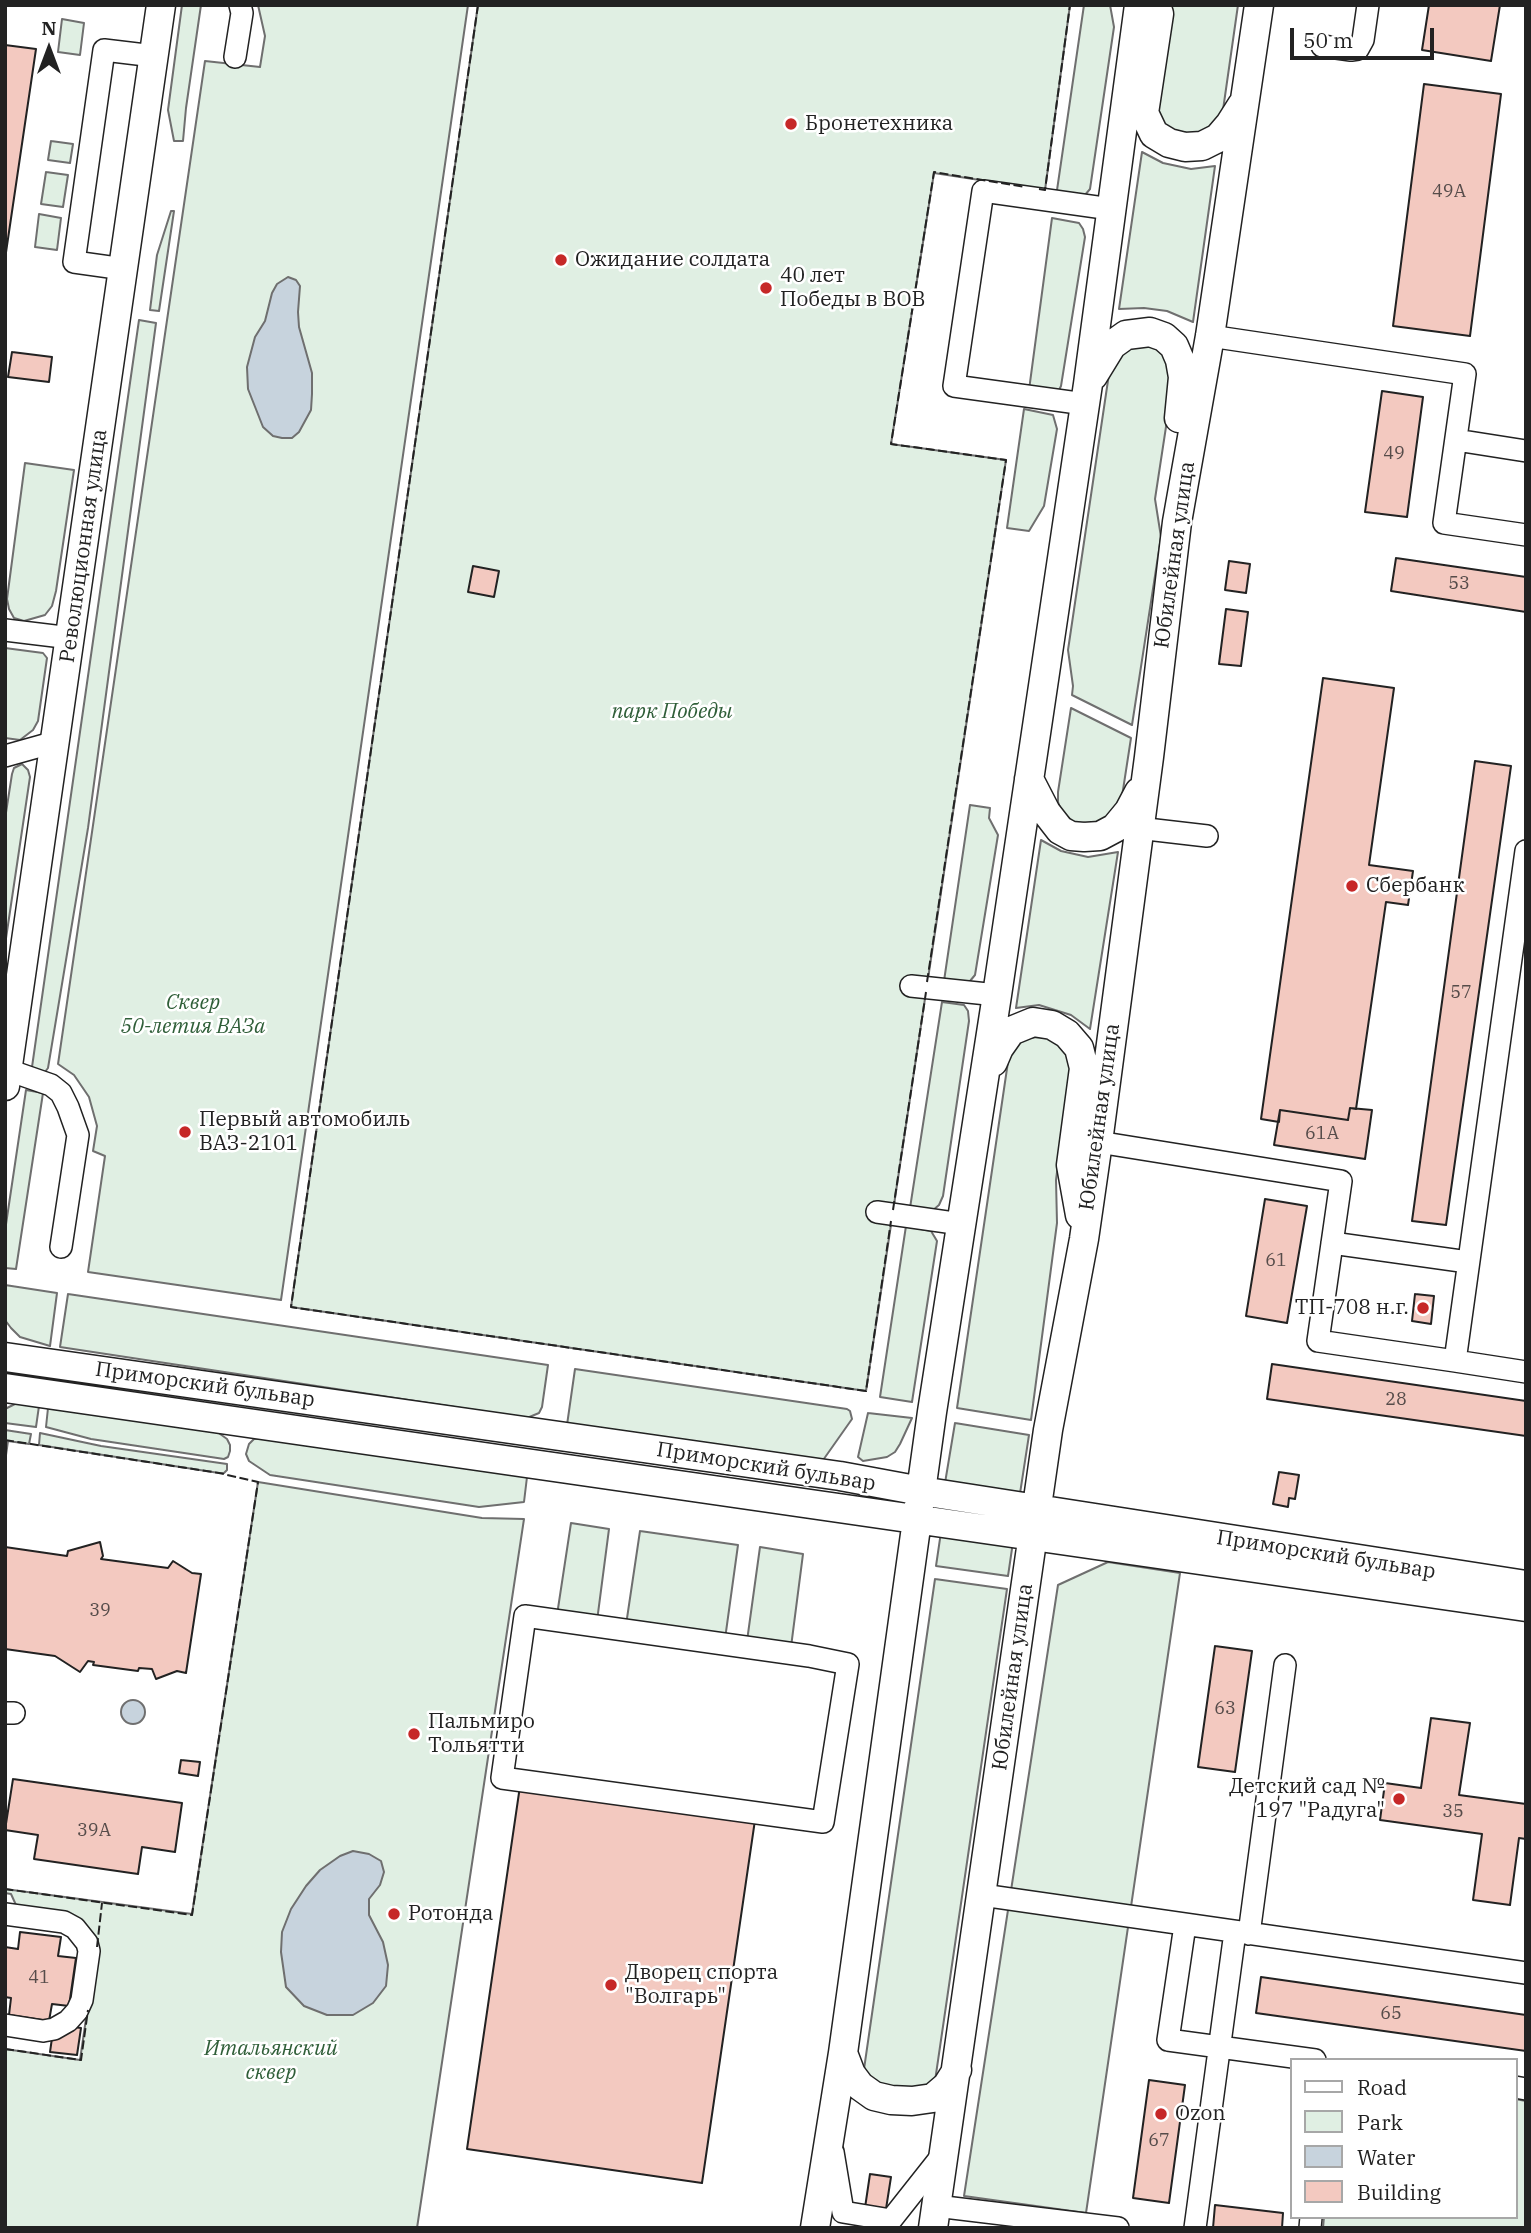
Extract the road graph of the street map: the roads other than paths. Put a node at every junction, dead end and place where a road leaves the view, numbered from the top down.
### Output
1 (161, 5) edge
2 (240, 5) edge
3 (1139, 5) edge
4 (1156, 5) edge
5 (1259, 5) edge
6 (1368, 5) edge
7 (1322, 46) dead end
8 (154, 56) junction
9 (235, 57) dead end
10 (1245, 100) junction
11 (1111, 209) junction
12 (124, 269) junction
13 (1210, 336) junction
14 (1086, 394) junction
15 (1456, 440) junction
16 (1526, 450) edge
17 (1177, 522) junction
18 (1526, 535) edge
19 (5, 630) edge
20 (71, 638) junction
21 (55, 742) junction
22 (5, 756) edge
23 (1029, 779) junction
24 (1145, 781) junction
25 (1139, 828) junction
26 (1207, 836) dead end
27 (1526, 851) edge
28 (1518, 960) edge
29 (911, 986) dead end
30 (997, 995) junction
31 (11, 1013) edge
32 (6, 1078) edge
33 (983, 1086) junction
34 (1098, 1142) junction
35 (877, 1212) dead end
36 (961, 1224) junction
37 (1084, 1239) junction
38 (1332, 1243) junction
39 (61, 1247) dead end
40 (1468, 1262) junction
41 (5, 1357) edge
42 (1455, 1362) junction
43 (1526, 1372) edge
44 (5, 1388) edge
45 (919, 1505) junction
46 (1035, 1523) junction
47 (1526, 1585) edge
48 (1526, 1607) edge
49 (1285, 1665) dead end
50 (511, 1716) joint
51 (982, 1895) junction
52 (5, 1914) edge
53 (1185, 1925) junction
54 (1242, 1933) junction
55 (1526, 1973) edge
56 (5, 2025) edge
57 (1219, 2047) junction
58 (843, 2053) junction
59 (1300, 2058) edge
60 (957, 2068) junction
61 (830, 2136) junction
62 (944, 2153) junction
63 (935, 2217) edge
64 (1034, 2223) edge
65 (815, 2228) edge
66 (1118, 2228) edge
67 (1195, 2228) edge

1 - 8 main road, Революционная улица
2 - 9 street
3 - 11 main road
4 - 10 main road
5 - 10 main road, Юбилейная улица
6 - 7 street
8 - 12 main road, Революционная улица
8 - 12 street
10 - 13 main road, Юбилейная улица
11 - 14 main road
11 - 14 street
12 - 20 main road, Революционная улица
13 - 15 street
13 - 17 main road, Юбилейная улица
14 - 17 main road
14 - 23 main road
15 - 16 street
15 - 18 street
17 - 24 main road, Юбилейная улица
19 - 20 street
20 - 21 main road, Революционная улица
21 - 22 street
21 - 31 main road, Революционная улица
23 - 24 main road
23 - 30 main road
24 - 25 main road, Юбилейная улица
25 - 26 street
25 - 34 main road, Юбилейная улица
27 - 28 street
28 - 40 street
29 - 30 street
30 - 33 main road
31 - 32 main road, Революционная улица
32 - 39 street
33 - 36 main road
33 - 37 main road
34 - 37 main road, Юбилейная улица
34 - 38 street
35 - 36 street
36 - 45 main road
37 - 46 main road, Юбилейная улица
38 - 40 street
38 - 42 street
40 - 42 street
41 - 45 main road, Приморский бульвар
42 - 43 street
44 - 45 main road
45 - 46 main road, Приморский бульвар
45 - 58 main road
46 - 47 main road, Приморский бульвар
46 - 48 main road
46 - 51 main road, Юбилейная улица
49 - 54 street
50 - 50 street
51 - 53 street
51 - 60 main road, Юбилейная улица
52 - 56 street
53 - 54 street
53 - 57 street
54 - 55 street
54 - 57 street
57 - 59 street
57 - 67 street
58 - 60 main road
58 - 61 main road
60 - 62 main road, Юбилейная улица
61 - 62 street
61 - 65 main road
62 - 63 main road, Юбилейная улица
63 - 64 street
64 - 66 street

